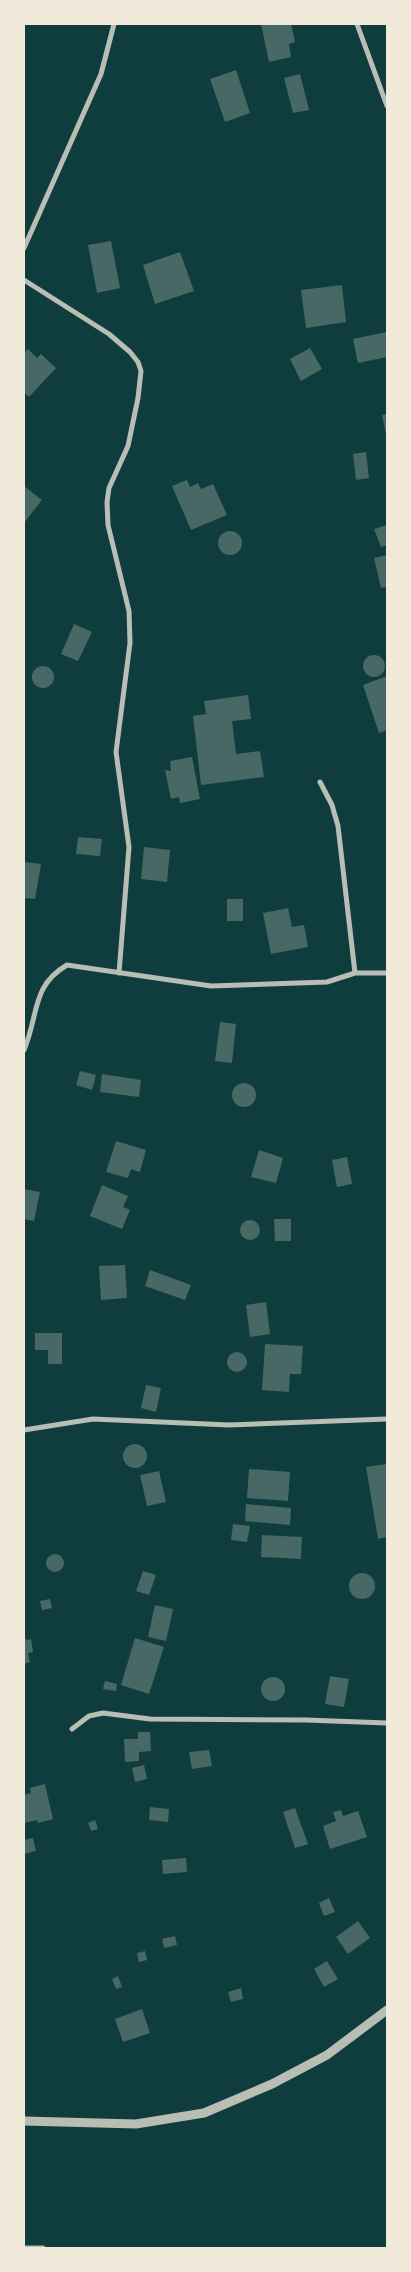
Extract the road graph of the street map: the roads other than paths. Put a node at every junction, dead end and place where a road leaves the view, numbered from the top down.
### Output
1 (114, 24) edge
2 (357, 24) edge
3 (387, 106) edge
4 (24, 248) edge
5 (24, 280) edge
6 (320, 782) dead end
7 (119, 973) junction
8 (355, 973) junction
9 (387, 973) edge
10 (24, 1050) edge
11 (387, 1419) edge
12 (24, 1430) edge
13 (387, 1723) edge
14 (72, 1729) dead end
15 (387, 2010) edge
16 (24, 2121) edge
17 (24, 2248) edge
18 (43, 2248) edge

1 - 4 street
2 - 3 street
5 - 7 street
6 - 8 street
7 - 8 street
7 - 10 street
8 - 9 street
11 - 12 street
13 - 14 street
15 - 16 street
17 - 18 street

